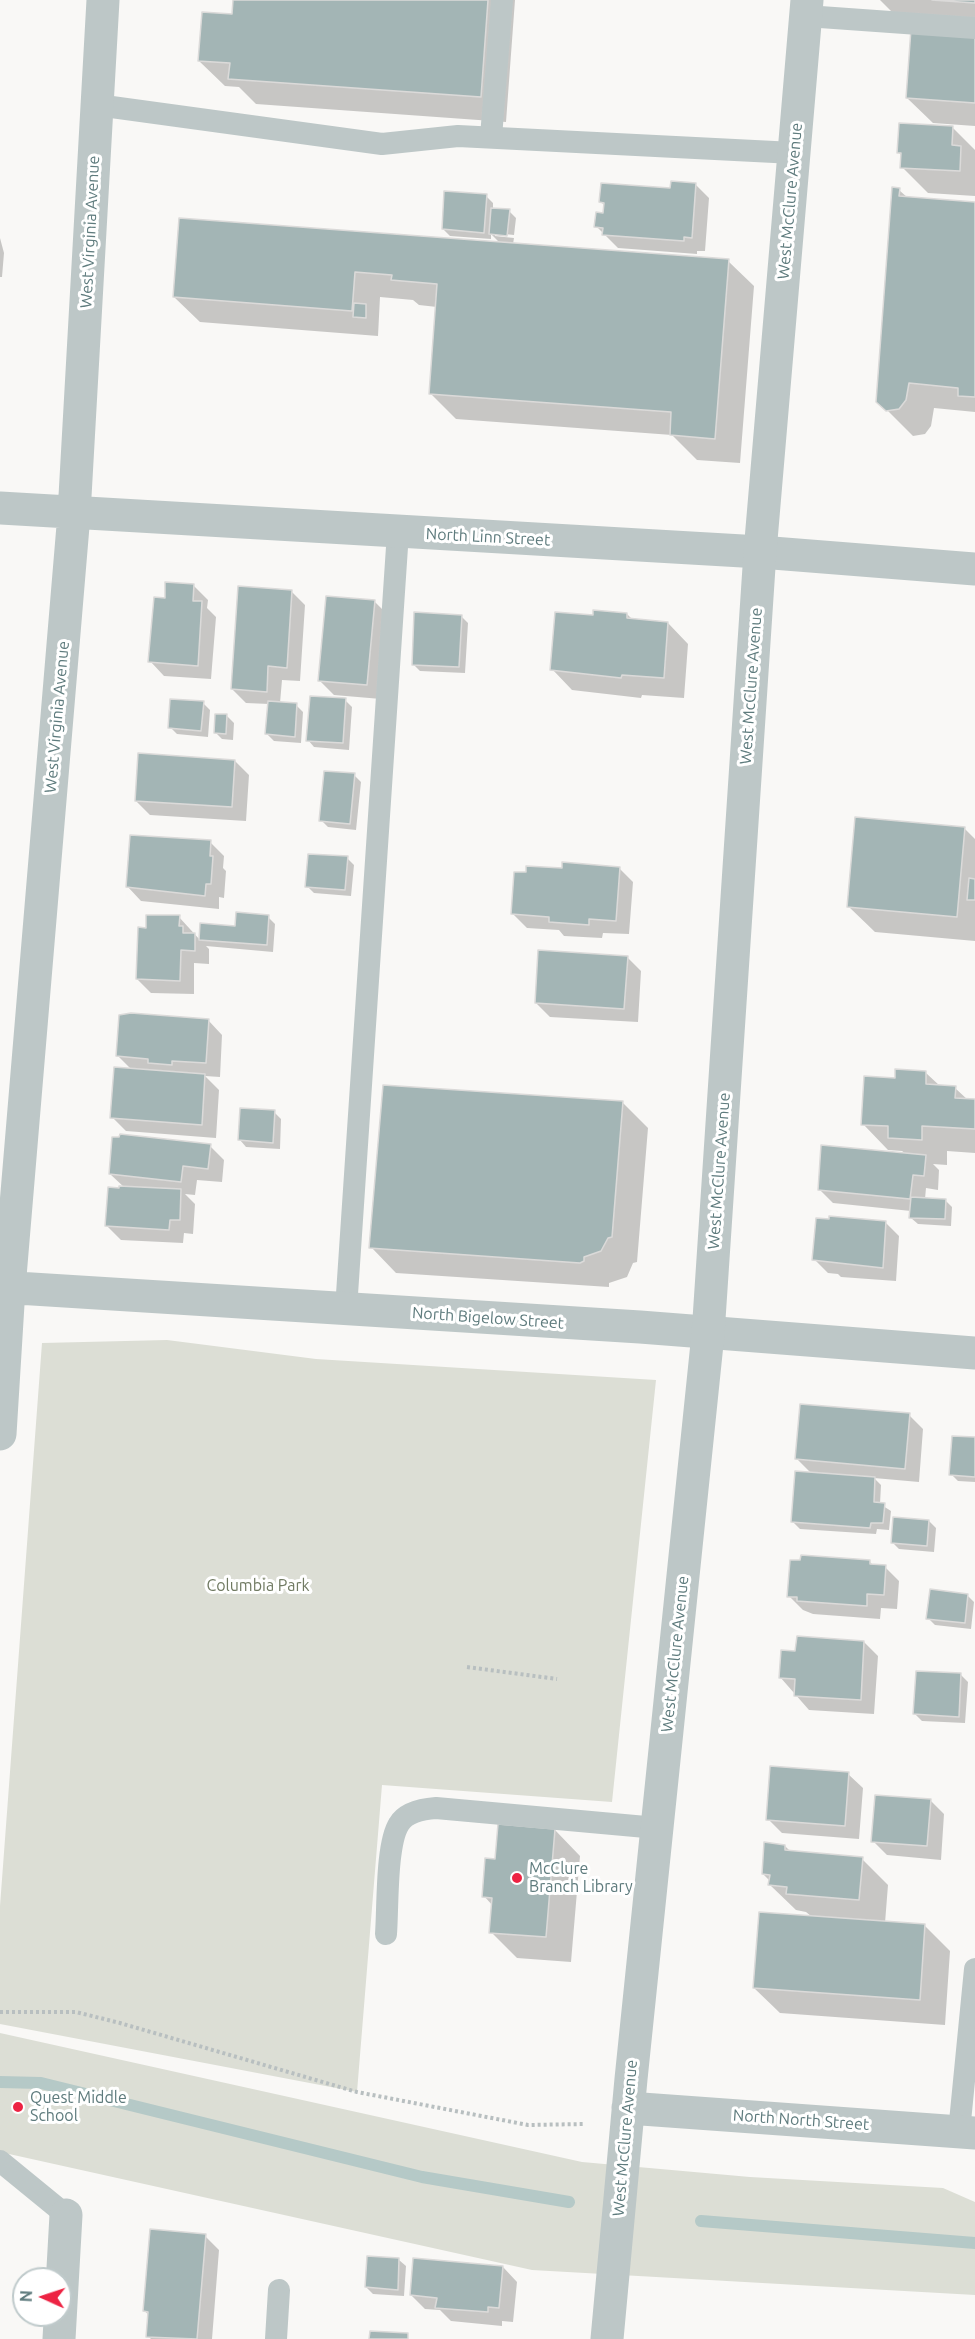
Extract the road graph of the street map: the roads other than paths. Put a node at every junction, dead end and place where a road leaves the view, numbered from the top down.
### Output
1 (103, 0) edge
2 (502, 0) edge
3 (806, 8) edge
4 (975, 28) edge
5 (97, 105) junction
6 (491, 137) junction
7 (794, 153) junction
8 (0, 508) edge
9 (74, 514) junction
10 (398, 532) junction
11 (760, 552) junction
12 (975, 569) edge
13 (5, 1287) edge
14 (346, 1309) junction
15 (708, 1334) junction
16 (975, 1353) edge
17 (0, 1434) edge
18 (657, 1828) junction
19 (386, 1934) dead end
20 (975, 1969) edge
21 (628, 2108) junction
22 (967, 2132) edge
23 (0, 2161) edge
24 (66, 2215) joint
25 (279, 2290) dead end
26 (59, 2339) edge
27 (276, 2339) edge
28 (607, 2339) edge

1 - 5 street, West Virginia Avenue
2 - 6 lane
3 - 4 lane
3 - 7 street, West McClure Avenue
5 - 6 lane
5 - 9 street, West Virginia Avenue
6 - 7 lane
7 - 11 street, West McClure Avenue
8 - 9 street, North Linn Street
9 - 10 street, North Linn Street
9 - 13 street, West Virginia Avenue
10 - 11 street, North Linn Street
10 - 14 lane
11 - 12 street, North Linn Street
11 - 15 street, West McClure Avenue
13 - 14 street, North Bigelow Street
13 - 17 street, West Virginia Avenue
14 - 15 street, North Bigelow Street
15 - 16 street, North Bigelow Street
15 - 18 street, West McClure Avenue
18 - 19 lane
18 - 21 street, West McClure Avenue
20 - 22 lane
21 - 22 street, North North Street
21 - 28 street, West McClure Avenue
23 - 24 lane
24 - 26 street
25 - 27 lane

